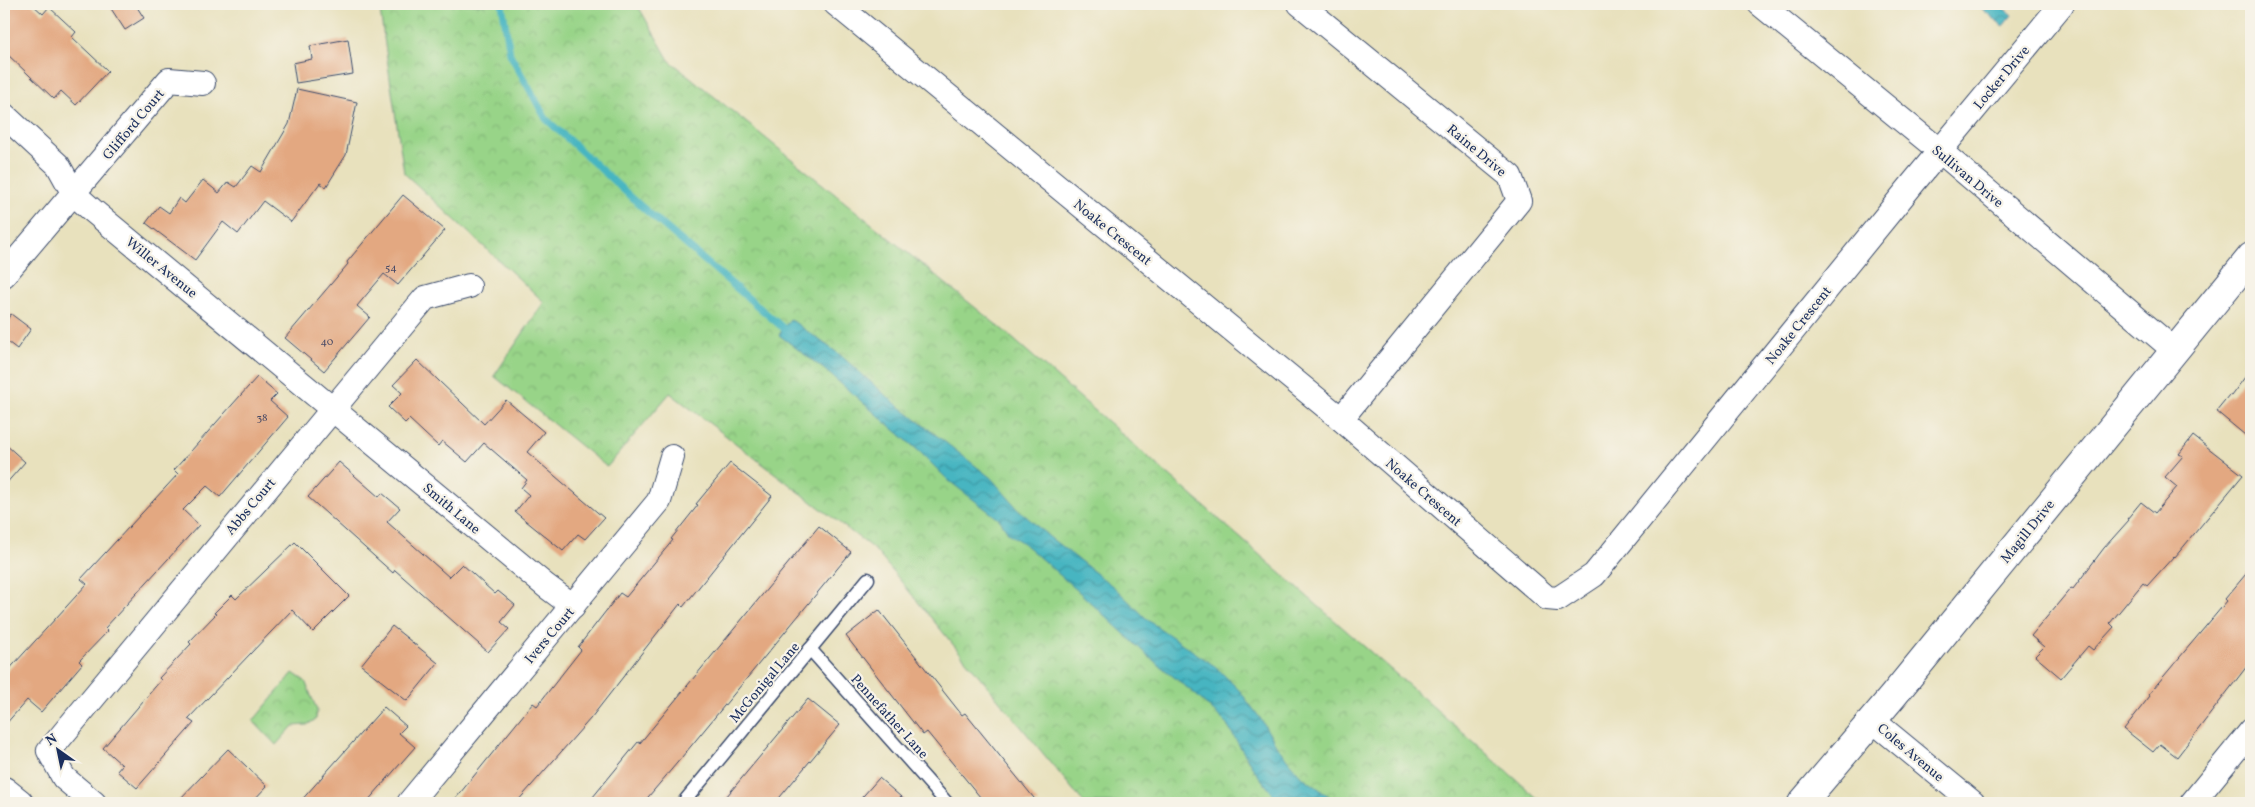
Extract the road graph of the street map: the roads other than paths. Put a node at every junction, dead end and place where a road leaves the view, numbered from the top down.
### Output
1 (836, 4) edge
2 (1300, 4) edge
3 (1760, 4) edge
4 (2062, 4) edge
5 (203, 83) dead end
6 (4, 115) edge
7 (1940, 151) junction
8 (74, 194) junction
9 (2251, 257) edge
10 (4, 274) edge
11 (469, 286) dead end
12 (2174, 350) junction
13 (331, 409) junction
14 (1341, 419) junction
15 (672, 457) dead end
16 (868, 580) dead end
17 (574, 606) junction
18 (810, 649) junction
19 (1872, 720) junction
20 (2251, 731) edge
21 (4, 791) edge
22 (19, 803) edge
23 (94, 803) edge
24 (408, 803) edge
25 (683, 803) edge
26 (947, 803) edge
27 (1802, 803) edge
28 (1973, 803) edge
29 (2192, 803) edge

1 - 14 street, Noake Crescent
2 - 14 street, Raine Drive
3 - 7 street, Sullivan Drive
4 - 7 street, Locker Drive
5 - 8 street, Glifford Court
6 - 8 street, Willer Avenue
7 - 12 street, Sullivan Drive
7 - 14 street, Noake Crescent
8 - 10 street
8 - 13 street, Willer Avenue
9 - 12 street, Magill Drive
11 - 13 street, Abbs Court
12 - 19 street, Magill Drive
13 - 17 street, Smith Lane
13 - 23 street, Abbs Court
15 - 17 street, Ivers Court
16 - 18 lane, McGonigal Lane
17 - 24 street, Ivers Court
18 - 25 lane, McGonigal Lane
18 - 26 lane, Pennefather Lane
19 - 27 street, Magill Drive
19 - 28 street, Coles Avenue
20 - 29 street
21 - 22 street

